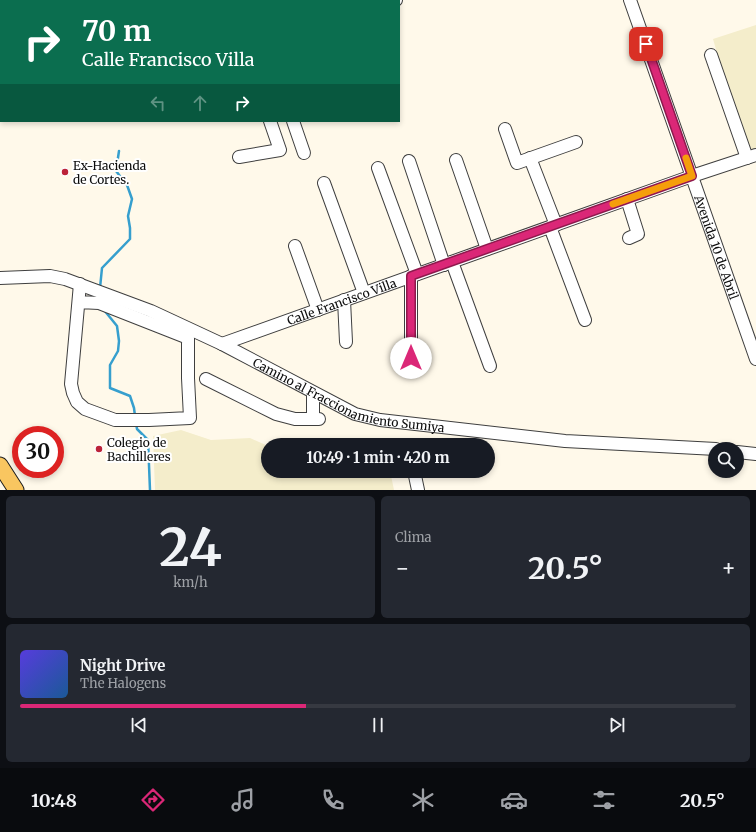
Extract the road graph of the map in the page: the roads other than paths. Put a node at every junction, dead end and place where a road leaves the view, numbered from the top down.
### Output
1 (630, 0) edge
2 (711, 55) dead end
3 (270, 122) edge
4 (293, 122) edge
5 (505, 129) dead end
6 (576, 142) dead end
7 (304, 153) dead end
8 (751, 156) edge
9 (239, 157) dead end
10 (530, 158) junction
11 (456, 160) dead end
12 (409, 161) dead end
13 (378, 168) dead end
14 (692, 176) junction
15 (324, 183) dead end
16 (627, 199) junction
17 (553, 226) junction
18 (629, 238) dead end
19 (295, 246) dead end
20 (487, 249) junction
21 (448, 263) junction
22 (414, 275) junction
23 (0, 278) edge
24 (80, 284) junction
25 (364, 293) junction
26 (344, 300) junction
27 (79, 302) junction
28 (318, 310) junction
29 (585, 320) dead end
30 (346, 342) dead end
31 (222, 344) junction
32 (411, 358) dead end
33 (756, 359) edge
34 (490, 366) dead end
35 (206, 379) dead end
36 (313, 393) junction
37 (708, 449) edge
38 (744, 453) edge
39 (756, 454) edge
40 (0, 465) edge
41 (415, 478) edge
42 (16, 490) edge
43 (418, 490) edge

1 - 14 street, Avenida 10 de Abril
2 - 8 street
3 - 9 street
4 - 7 street
5 - 10 street
6 - 10 street
8 - 14 street, Calle Francisco Villa
10 - 17 street
11 - 20 street
12 - 21 street
13 - 22 street
14 - 16 street, Calle Francisco Villa
14 - 33 street, Avenida 10 de Abril
15 - 25 street
16 - 17 street, Calle Francisco Villa
16 - 18 street
17 - 20 street, Calle Francisco Villa
17 - 29 street
19 - 28 street
20 - 21 street, Calle Francisco Villa
21 - 22 street, Calle Francisco Villa
21 - 34 street
22 - 25 street, Calle Francisco Villa
22 - 32 street
23 - 24 street, Camino al Fraccionamiento Sumiya
24 - 27 street
24 - 31 street, Camino al Fraccionamiento Sumiya
25 - 26 street, Calle Francisco Villa
26 - 28 street, Calle Francisco Villa
26 - 30 street
27 - 27 street
28 - 31 street, Calle Francisco Villa
31 - 36 street, Camino al Fraccionamiento Sumiya
35 - 36 street
36 - 37 street, Camino al Fraccionamiento Sumiya
38 - 39 street
40 - 42 main road
41 - 43 street

